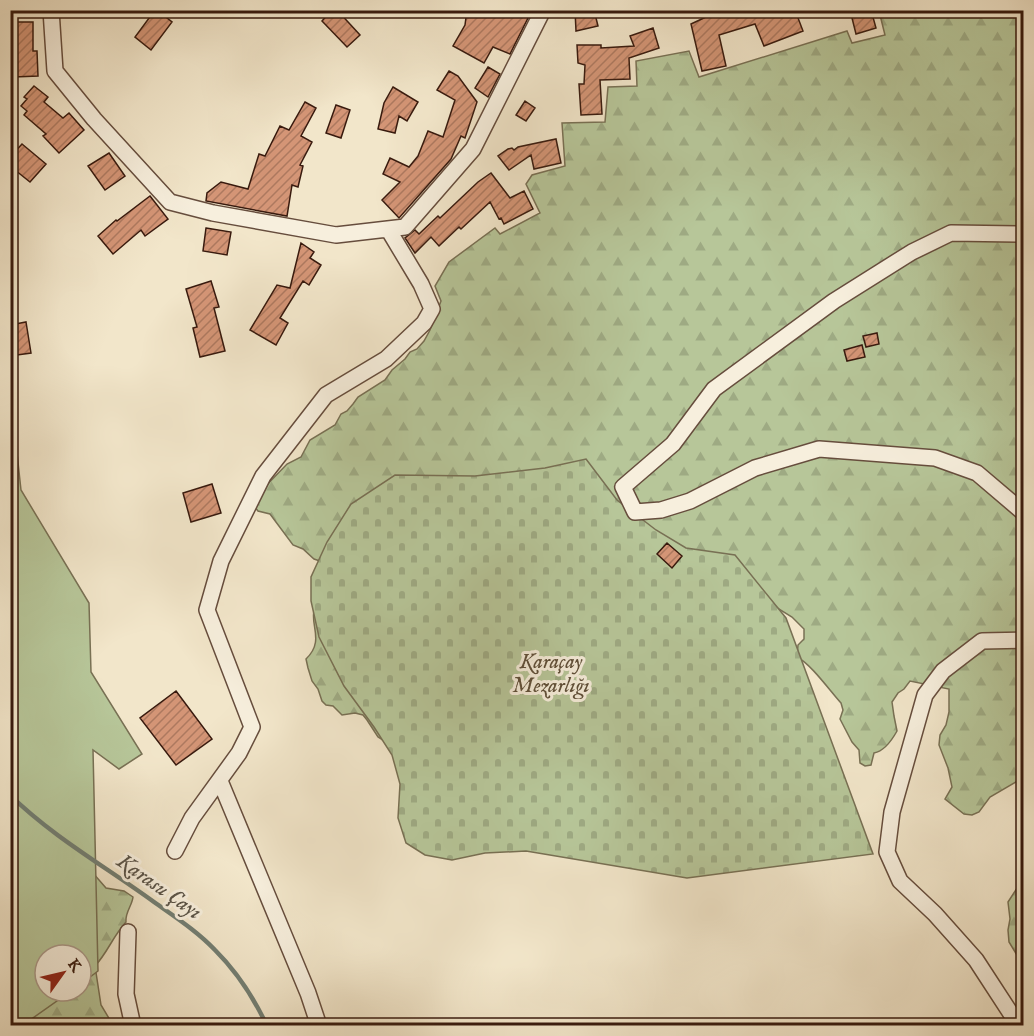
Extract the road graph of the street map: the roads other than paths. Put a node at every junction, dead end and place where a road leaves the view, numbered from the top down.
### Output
1 (51, 10) edge
2 (543, 10) edge
3 (388, 229) junction
4 (1023, 234) edge
5 (1023, 513) edge
6 (1023, 640) edge
7 (220, 780) junction
8 (175, 851) dead end
9 (128, 932) dead end
10 (133, 1026) edge
11 (319, 1026) edge
12 (1018, 1026) edge

1 - 3 street
2 - 3 street
3 - 7 street
4 - 5 street
6 - 12 street
7 - 8 street
7 - 11 street
9 - 10 street

